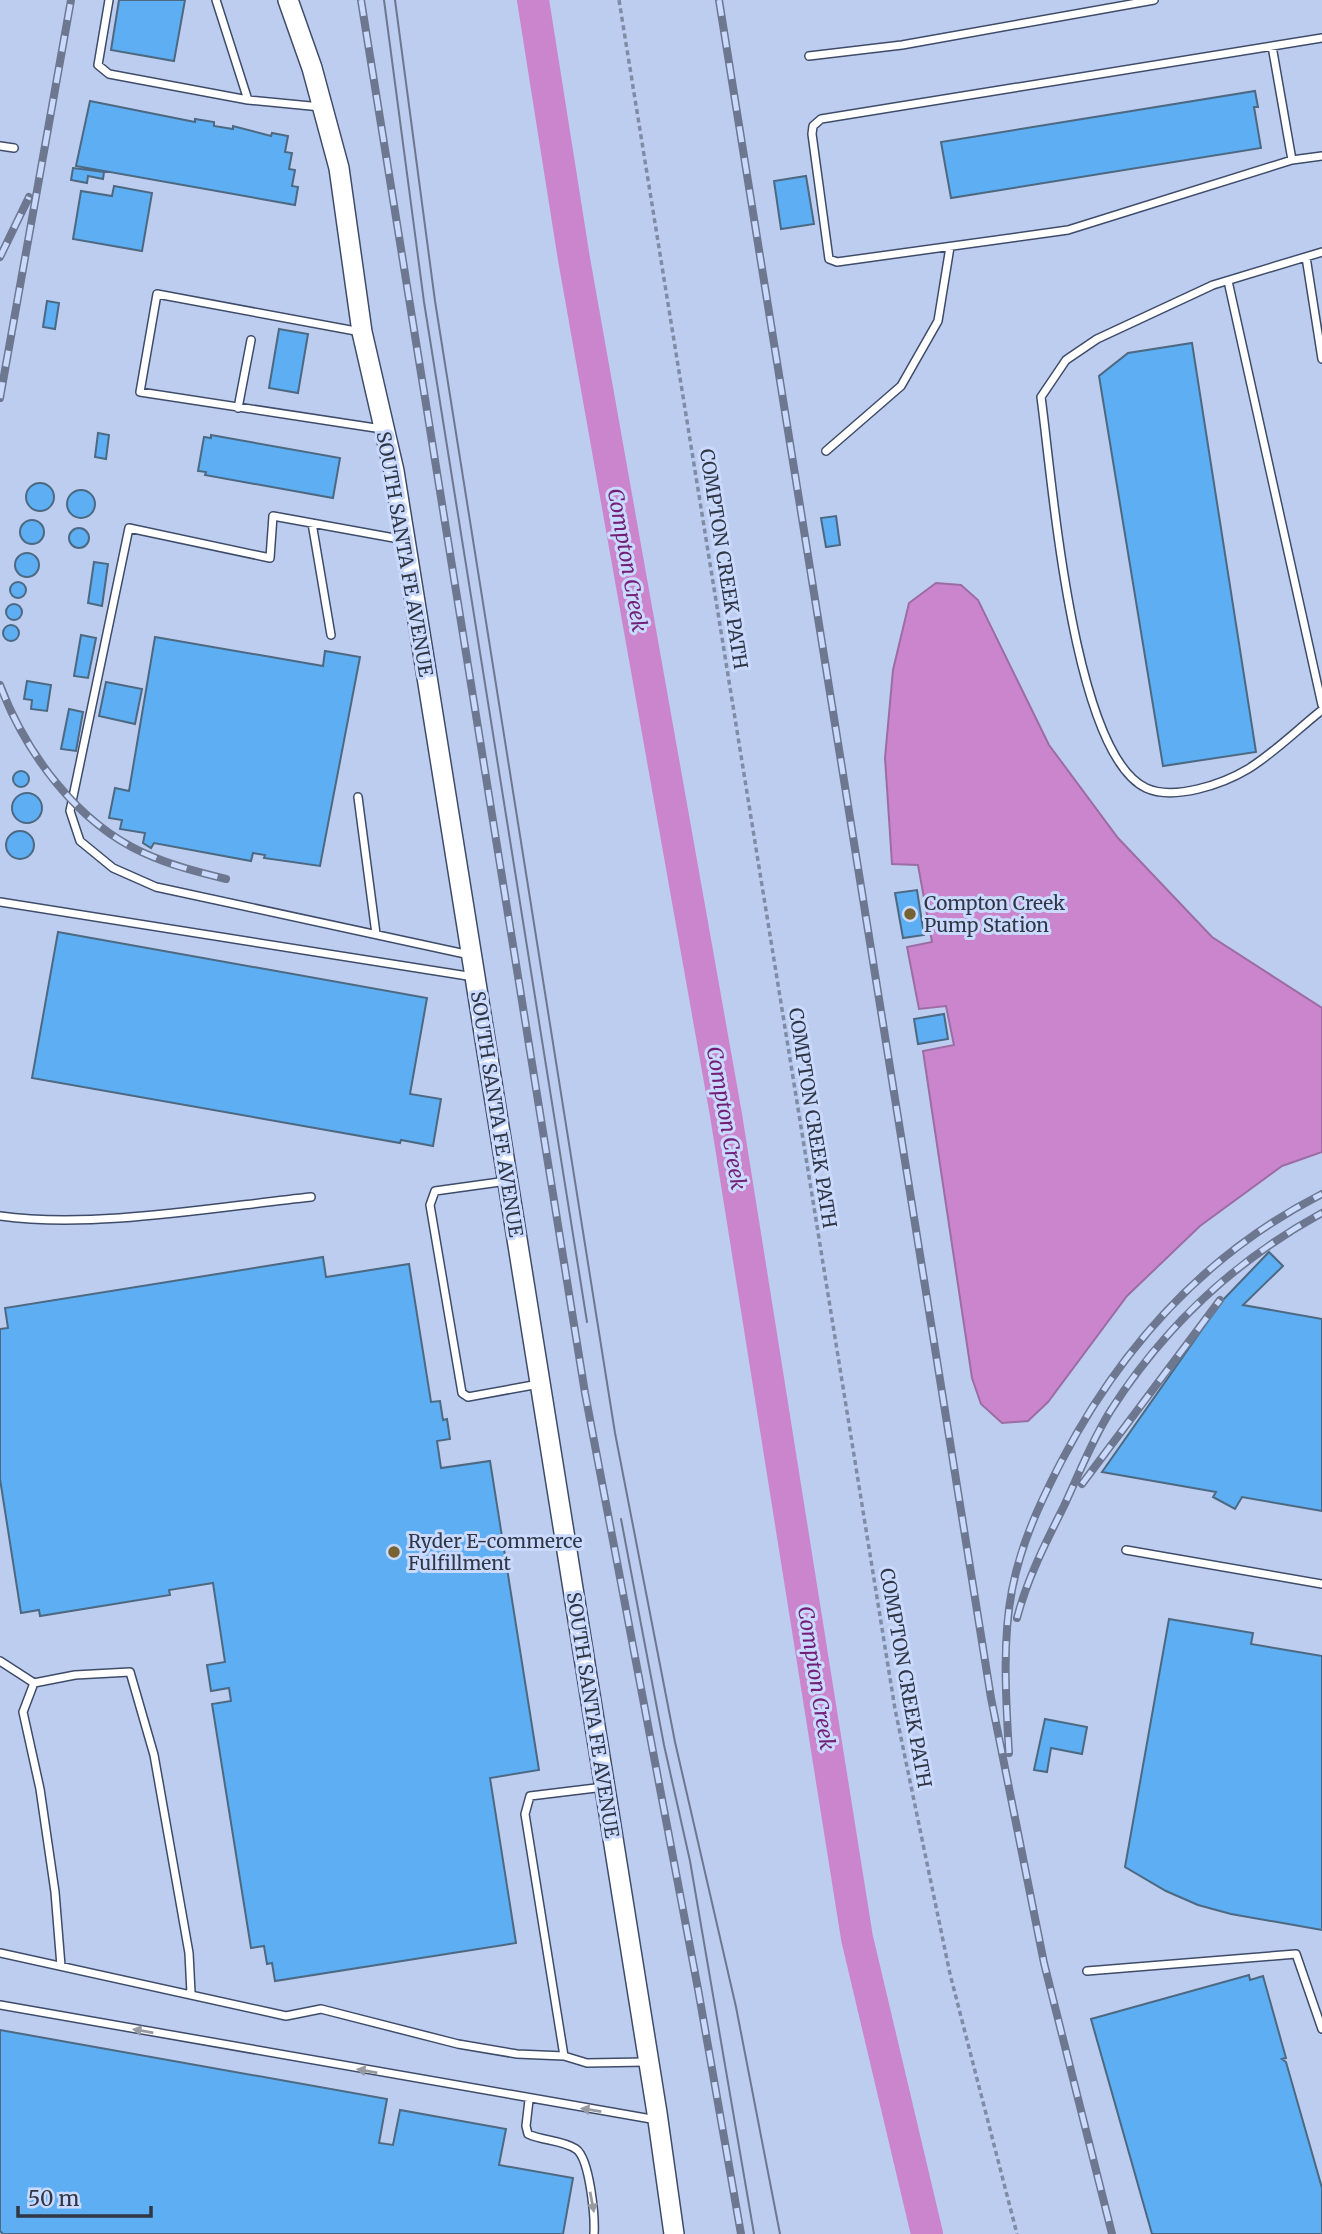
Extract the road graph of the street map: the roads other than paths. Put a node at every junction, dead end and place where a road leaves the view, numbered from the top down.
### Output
1 (109, 0) edge
2 (216, 0) edge
3 (288, 0) edge
4 (1154, 0) edge
5 (1322, 38) edge
6 (1272, 46) junction
7 (809, 56) dead end
8 (248, 100) junction
9 (322, 107) junction
10 (0, 146) edge
11 (14, 148) dead end
12 (1322, 156) edge
13 (1292, 160) junction
14 (950, 247) junction
15 (1322, 253) edge
16 (1307, 257) junction
17 (1228, 281) junction
18 (362, 332) junction
19 (251, 341) dead end
20 (1322, 359) edge
21 (238, 408) junction
22 (383, 429) junction
23 (826, 451) dead end
24 (312, 523) junction
25 (405, 540) junction
26 (331, 635) dead end
27 (1322, 707) edge
28 (358, 797) dead end
29 (0, 902) edge
30 (376, 934) junction
31 (471, 955) junction
32 (475, 977) junction
33 (507, 1181) junction
34 (311, 1197) dead end
35 (0, 1216) edge
36 (540, 1384) junction
37 (1126, 1550) dead end
38 (1322, 1584) edge
39 (0, 1661) edge
40 (34, 1683) junction
41 (604, 1787) junction
42 (0, 1953) edge
43 (61, 1966) junction
44 (1087, 1971) dead end
45 (191, 1993) junction
46 (0, 2005) edge
47 (1322, 2029) edge
48 (564, 2056) junction
49 (649, 2062) junction
50 (529, 2100) junction
51 (658, 2120) junction
52 (594, 2234) edge
53 (674, 2234) edge

1 - 8 lane
2 - 8 lane
3 - 9 main road, SOUTH SANTA FE AVENUE
4 - 7 lane
5 - 6 lane
6 - 13 lane
6 - 14 lane
8 - 9 lane
9 - 18 main road, SOUTH SANTA FE AVENUE
10 - 11 lane
12 - 13 lane
13 - 14 lane
14 - 23 lane
15 - 16 lane
16 - 17 lane
16 - 20 lane
17 - 27 lane
17 - 27 lane
18 - 21 lane
18 - 22 main road, SOUTH SANTA FE AVENUE
19 - 21 lane
21 - 22 lane
22 - 25 main road, SOUTH SANTA FE AVENUE
24 - 25 lane
24 - 26 lane
24 - 30 lane
25 - 31 main road, SOUTH SANTA FE AVENUE
28 - 30 lane
29 - 32 lane
30 - 31 lane
31 - 32 main road, SOUTH SANTA FE AVENUE
32 - 33 main road, SOUTH SANTA FE AVENUE
33 - 36 main road, SOUTH SANTA FE AVENUE
33 - 36 lane
34 - 35 lane
36 - 41 main road, SOUTH SANTA FE AVENUE
37 - 38 lane
39 - 40 lane
40 - 43 lane
40 - 45 lane
41 - 48 lane
41 - 49 main road, SOUTH SANTA FE AVENUE
42 - 43 lane
43 - 45 lane
44 - 47 lane
45 - 48 lane
50 -> 46 lane
48 - 49 lane
49 - 51 main road, SOUTH SANTA FE AVENUE
51 -> 50 lane
50 -> 52 lane
51 - 53 main road, SOUTH SANTA FE AVENUE

